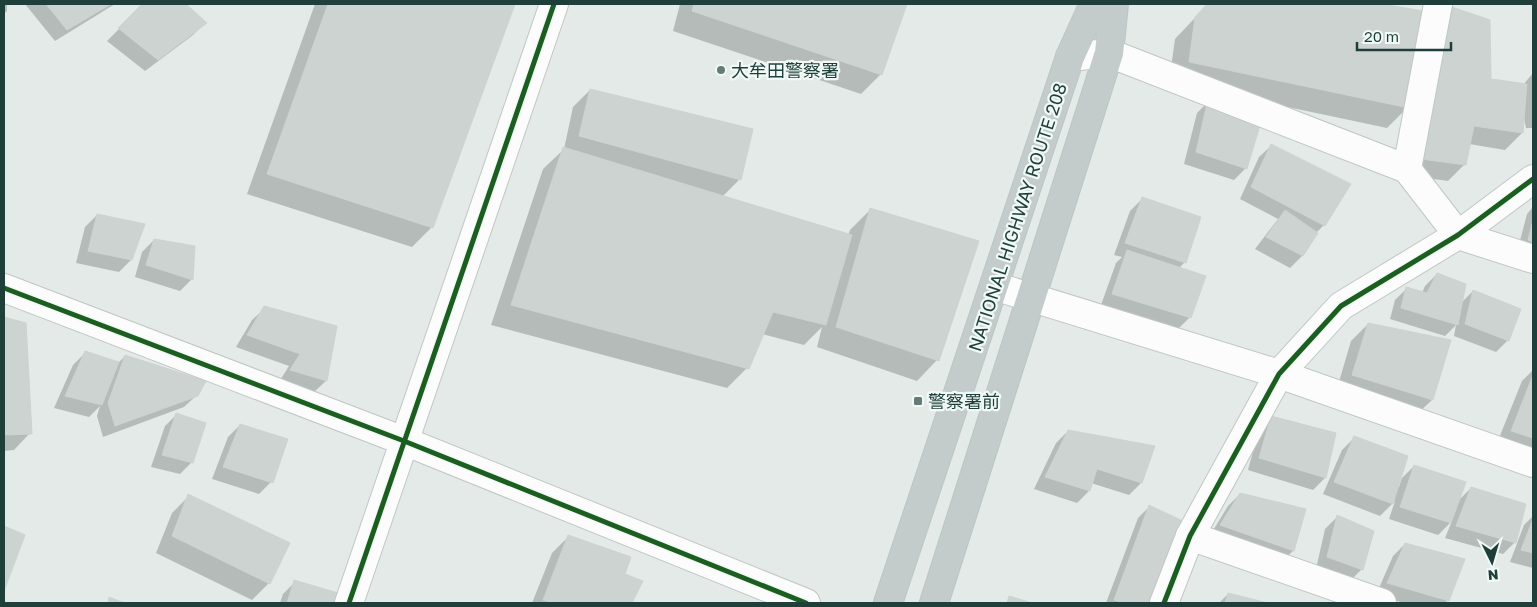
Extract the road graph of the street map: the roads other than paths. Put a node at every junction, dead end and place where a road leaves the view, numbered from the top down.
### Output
1 (554, 4) edge
2 (1094, 4) edge
3 (1114, 4) edge
4 (1438, 4) edge
5 (1109, 53) junction
6 (1070, 57) junction
7 (1407, 169) junction
8 (1533, 178) edge
9 (1458, 234) junction
10 (1533, 259) edge
11 (994, 286) junction
12 (4, 288) edge
13 (1033, 296) junction
14 (1279, 374) junction
15 (404, 442) junction
16 (1533, 463) edge
17 (1190, 536) junction
18 (350, 603) edge
19 (806, 603) edge
20 (888, 603) edge
21 (934, 603) edge
22 (1164, 603) edge
23 (1382, 603) edge

1 - 15 street
2 - 6 highway, NATIONAL HIGHWAY ROUTE 208
3 - 5 highway
4 - 7 street
5 - 6 street
5 - 7 street
5 - 13 highway
6 - 11 highway, NATIONAL HIGHWAY ROUTE 208
7 - 9 street
8 - 9 street
9 - 10 street
9 - 14 street
11 - 13 street
11 - 20 highway, NATIONAL HIGHWAY ROUTE 208
12 - 15 street
13 - 14 street
13 - 21 highway
14 - 16 street
14 - 17 street
15 - 18 street
15 - 19 street
17 - 22 street
17 - 23 street

